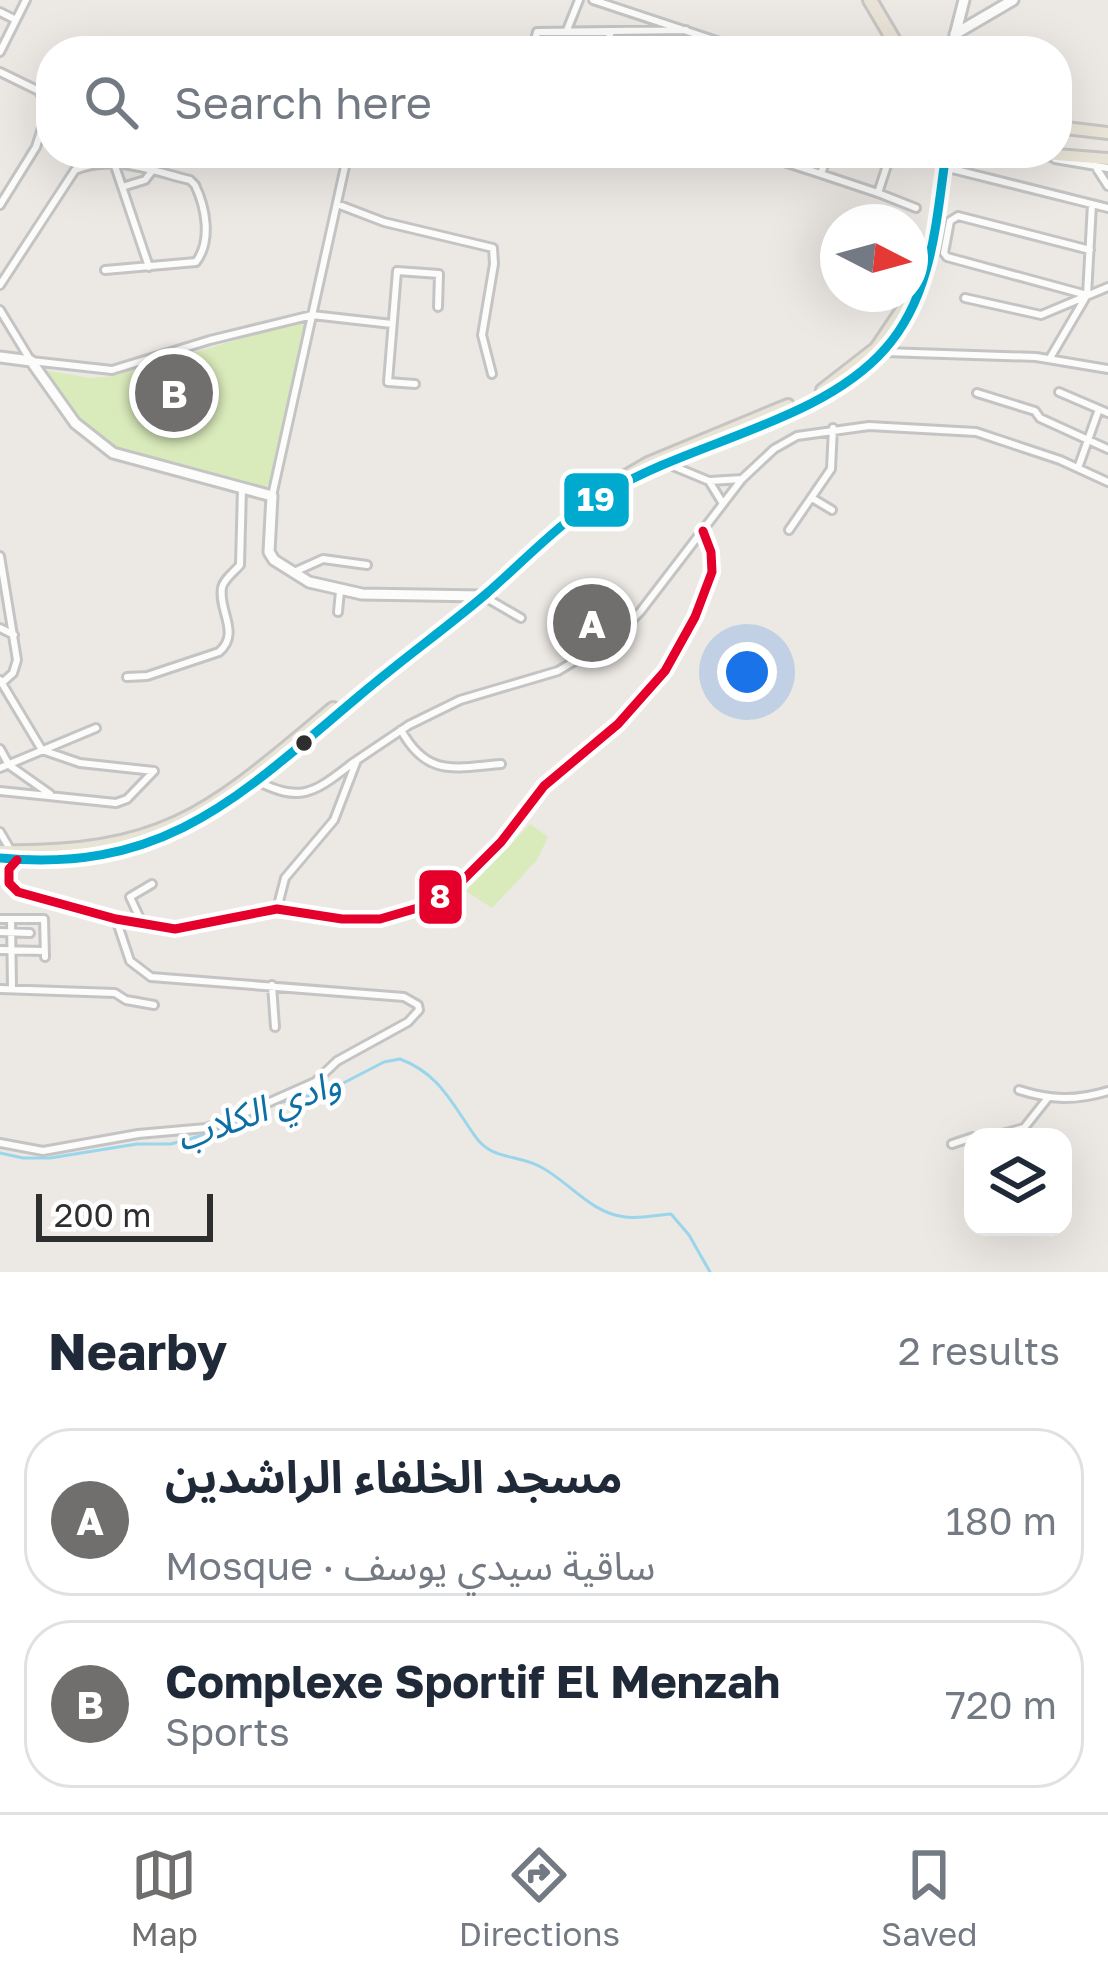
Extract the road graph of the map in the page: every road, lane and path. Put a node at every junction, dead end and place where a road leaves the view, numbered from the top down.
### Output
1 (26, 0) edge
2 (579, 0) edge
3 (593, 0) edge
4 (870, 0) edge
5 (964, 0) edge
6 (1013, 0) edge
7 (0, 12) edge
8 (16, 20) junction
9 (686, 30) junction
10 (566, 32) junction
11 (611, 32) junction
12 (956, 34) joint
13 (536, 36) edge
14 (610, 36) edge
15 (703, 36) edge
16 (891, 36) edge
17 (0, 52) edge
18 (0, 72) edge
19 (36, 90) edge
20 (1072, 129) edge
21 (1108, 133) edge
22 (36, 147) edge
23 (1072, 156) edge
24 (1108, 159) edge
25 (1072, 162) edge
26 (86, 168) edge
27 (116, 168) edge
28 (138, 168) edge
29 (345, 168) edge
30 (802, 168) edge
31 (823, 168) edge
32 (886, 168) edge
33 (940, 168) edge
34 (942, 168) edge
35 (975, 168) edge
36 (1096, 168) junction
37 (1108, 168) edge
38 (152, 171) junction
39 (821, 174) junction
40 (1108, 186) edge
41 (122, 187) junction
42 (3, 193) edge
43 (878, 193) junction
44 (337, 203) junction
45 (906, 204) edge
46 (1092, 204) junction
47 (0, 205) edge
48 (1108, 208) edge
49 (941, 237) junction
50 (1090, 250) junction
51 (149, 267) junction
52 (105, 270) dead end
53 (0, 285) edge
54 (1108, 287) edge
55 (1088, 295) junction
56 (965, 298) dead end
57 (438, 307) dead end
58 (0, 310) edge
59 (312, 315) junction
60 (392, 324) junction
61 (895, 331) junction
62 (879, 350) junction
63 (908, 352) junction
64 (0, 357) edge
65 (1049, 359) junction
66 (32, 361) junction
67 (1108, 369) edge
68 (492, 374) dead end
69 (415, 384) dead end
70 (1059, 392) dead end
71 (977, 393) dead end
72 (1104, 411) edge
73 (833, 428) junction
74 (1088, 440) junction
75 (1108, 449) edge
76 (663, 460) junction
77 (1078, 468) junction
78 (742, 479) junction
79 (709, 481) junction
80 (1108, 482) edge
81 (242, 487) junction
82 (272, 496) junction
83 (812, 498) junction
84 (722, 502) junction
85 (832, 510) dead end
86 (789, 530) dead end
87 (703, 531) junction
88 (0, 556) edge
89 (368, 565) dead end
90 (294, 572) junction
91 (3, 577) edge
92 (340, 591) junction
93 (479, 595) junction
94 (338, 612) dead end
95 (521, 617) dead end
96 (0, 628) edge
97 (14, 635) junction
98 (127, 677) dead end
99 (2, 681) edge
100 (15, 708) junction
101 (0, 709) edge
102 (95, 728) dead end
103 (401, 730) junction
104 (0, 749) edge
105 (42, 750) junction
106 (357, 760) junction
107 (501, 764) dead end
108 (4, 766) edge
109 (254, 780) junction
110 (0, 791) edge
111 (55, 797) junction
112 (0, 832) edge
113 (6, 856) edge
114 (302, 859) junction
115 (286, 860) dead end
116 (8, 883) junction
117 (152, 884) dead end
118 (277, 909) junction
119 (0, 919) edge
120 (11, 919) junction
121 (116, 919) junction
122 (142, 923) junction
123 (0, 932) edge
124 (11, 932) junction
125 (30, 933) dead end
126 (0, 950) edge
127 (11, 950) junction
128 (272, 985) junction
129 (0, 989) edge
130 (12, 989) junction
131 (154, 1005) dead end
132 (275, 1027) dead end
133 (1019, 1090) dead end
134 (1108, 1090) edge
135 (1047, 1099) junction
136 (1024, 1128) edge
137 (964, 1141) edge
138 (0, 1143) edge
139 (952, 1144) dead end

1 - 8 street
2 - 10 street
3 - 9 street
4 - 16 highway
5 - 12 main road
6 - 12 main road
7 - 8 street
8 - 17 street
9 - 11 street
9 - 15 street
10 - 11 street
10 - 13 street
11 - 14 street
18 - 19 street
20 - 21 main road
22 - 42 street
23 - 24 main road
25 - 36 street
26 - 53 street
27 - 41 street
28 - 38 street
29 - 44 street
30 - 39 street
31 - 39 street
32 - 43 street
33 - 61 main road
34 - 49 main road
35 - 46 street
36 - 37 street
36 - 40 street
38 - 41 street
38 - 51 street
39 - 43 street
41 - 51 street
42 - 47 street
43 - 45 street
44 - 59 street
44 - 68 street
46 - 48 street
46 - 50 street
49 - 50 street
49 - 55 street
49 - 61 main road
50 - 55 street
51 - 52 street
54 - 55 street
55 - 56 street
55 - 65 street
57 - 60 street
58 - 66 street
59 - 60 street
59 - 66 street
59 - 82 street
60 - 69 street
61 - 62 main road
61 - 63 street
62 - 63 street
62 - 76 main road
63 - 65 street
64 - 66 main road
65 - 67 street
66 - 81 main road
70 - 72 street
71 - 74 street
72 - 74 street
73 - 77 street
73 - 78 street
73 - 83 street
74 - 75 street
74 - 77 street
76 - 79 street
76 - 93 main road
77 - 80 street
78 - 79 street
78 - 84 street
79 - 84 street
81 - 82 main road
81 - 98 street
82 - 90 main road
83 - 85 street
83 - 86 street
84 - 87 street
87 - 103 street
87 - 118 street
88 - 91 street
89 - 90 street
90 - 92 main road
91 - 97 street
92 - 93 main road
92 - 94 street
93 - 95 street
93 - 109 main road
96 - 97 street
97 - 99 street
99 - 100 street
100 - 101 street
100 - 105 street
102 - 105 street
103 - 106 street
103 - 107 street
104 - 108 street
105 - 108 street
105 - 111 street
106 - 109 street
106 - 114 street
108 - 111 street
109 - 113 main road
110 - 111 street
112 - 113 street
113 - 116 street
113 - 116 street
114 - 115 street
114 - 118 street
116 - 121 street
117 - 122 street
118 - 122 street
119 - 120 street
120 - 124 street
120 - 127 street
121 - 122 street
121 - 128 street
123 - 124 street
124 - 125 street
124 - 127 street
126 - 127 street
127 - 130 street
128 - 132 street
128 - 138 street
129 - 130 street
130 - 131 street
133 - 135 street
134 - 135 street
135 - 136 street
137 - 139 street

